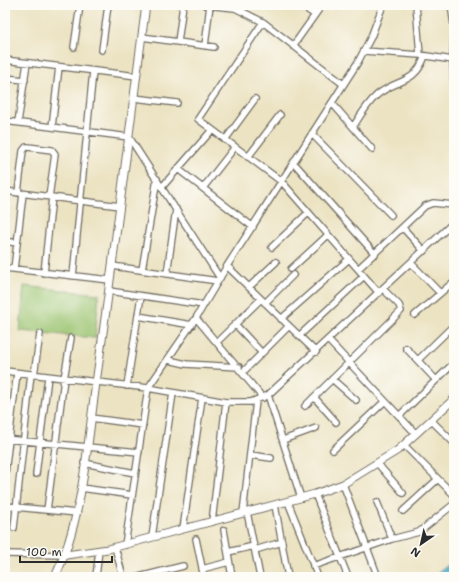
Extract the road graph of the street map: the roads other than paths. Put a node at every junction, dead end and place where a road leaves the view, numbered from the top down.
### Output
1 (80, 5) edge
2 (108, 5) edge
3 (146, 5) edge
4 (183, 5) edge
5 (208, 5) edge
6 (301, 5) edge
7 (322, 5) edge
8 (383, 5) edge
9 (416, 5) edge
10 (451, 5) edge
11 (236, 7) edge
12 (315, 15) junction
13 (263, 22) junction
14 (454, 25) edge
15 (454, 36) edge
16 (142, 37) junction
17 (178, 42) junction
18 (205, 46) junction
19 (293, 46) junction
20 (74, 47) dead end
21 (214, 47) dead end
22 (102, 50) dead end
23 (364, 51) junction
24 (422, 55) junction
25 (5, 60) edge
26 (453, 60) junction
27 (27, 63) junction
28 (59, 67) junction
29 (93, 71) junction
30 (136, 76) junction
31 (5, 78) edge
32 (25, 80) junction
33 (343, 84) junction
34 (454, 86) edge
35 (134, 98) junction
36 (255, 99) dead end
37 (177, 103) dead end
38 (332, 104) junction
39 (280, 115) dead end
40 (5, 121) edge
41 (18, 122) junction
42 (52, 127) junction
43 (353, 127) junction
44 (212, 130) junction
45 (88, 132) junction
46 (313, 134) junction
47 (129, 137) junction
48 (225, 140) junction
49 (235, 147) junction
50 (372, 149) dead end
51 (248, 157) junction
52 (294, 163) junction
53 (178, 169) junction
54 (157, 179) junction
55 (282, 182) junction
56 (162, 187) junction
57 (203, 188) junction
58 (5, 191) edge
59 (21, 193) junction
60 (51, 197) junction
61 (81, 201) junction
62 (454, 205) edge
63 (120, 206) junction
64 (176, 209) junction
65 (308, 213) junction
66 (391, 215) dead end
67 (454, 222) edge
68 (253, 227) junction
69 (403, 228) junction
70 (328, 235) junction
71 (5, 241) edge
72 (17, 243) junction
73 (272, 247) dead end
74 (424, 251) junction
75 (375, 254) junction
76 (349, 259) junction
77 (276, 262) dead end
78 (411, 263) junction
79 (112, 266) junction
80 (227, 266) junction
81 (5, 268) edge
82 (14, 269) junction
83 (142, 270) junction
84 (358, 270) junction
85 (44, 273) junction
86 (167, 274) junction
87 (73, 276) junction
88 (364, 276) junction
89 (110, 280) junction
90 (219, 280) junction
91 (451, 284) dead end
92 (249, 288) junction
93 (109, 291) junction
94 (381, 291) junction
95 (440, 293) junction
96 (141, 296) junction
97 (263, 301) junction
98 (204, 305) junction
99 (415, 315) dead end
100 (138, 316) junction
101 (196, 318) junction
102 (281, 319) junction
103 (235, 324) junction
104 (192, 325) junction
105 (454, 325) edge
106 (289, 326) junction
107 (40, 334) dead end
108 (299, 336) junction
109 (71, 338) dead end
110 (328, 340) junction
111 (217, 342) junction
112 (406, 348) dead end
113 (316, 352) junction
114 (262, 353) junction
115 (169, 360) junction
116 (418, 360) junction
117 (349, 363) junction
118 (454, 363) edge
119 (239, 367) junction
120 (5, 371) edge
121 (17, 372) junction
122 (243, 372) junction
123 (33, 375) junction
124 (48, 377) junction
125 (64, 379) junction
126 (332, 379) junction
127 (436, 380) junction
128 (96, 383) junction
129 (127, 386) junction
130 (148, 388) junction
131 (173, 393) junction
132 (266, 397) junction
133 (314, 397) junction
134 (202, 398) junction
135 (454, 398) edge
136 (356, 400) dead end
137 (256, 401) junction
138 (385, 401) junction
139 (226, 402) junction
140 (305, 406) dead end
141 (399, 416) junction
142 (91, 418) junction
143 (431, 420) junction
144 (336, 422) dead end
145 (143, 426) junction
146 (316, 428) dead end
147 (416, 434) junction
148 (7, 440) edge
149 (283, 440) junction
150 (24, 441) junction
151 (40, 442) junction
152 (454, 443) edge
153 (55, 444) junction
154 (404, 445) junction
155 (87, 447) junction
156 (333, 450) dead end
157 (139, 452) junction
158 (250, 455) junction
159 (271, 458) dead end
160 (84, 463) junction
161 (377, 463) junction
162 (5, 473) edge
163 (136, 473) junction
164 (36, 474) dead end
165 (438, 479) junction
166 (343, 484) junction
167 (80, 488) junction
168 (403, 493) dead end
169 (314, 494) junction
170 (132, 495) junction
171 (454, 495) edge
172 (301, 498) junction
173 (288, 502) junction
174 (377, 502) dead end
175 (454, 504) edge
176 (274, 505) junction
177 (5, 506) edge
178 (16, 507) junction
179 (47, 510) junction
180 (403, 511) dead end
181 (77, 513) junction
182 (245, 513) junction
183 (212, 522) junction
184 (14, 528) dead end
185 (183, 529) junction
186 (224, 530) dead end
187 (152, 537) junction
188 (196, 539) dead end
189 (392, 539) junction
190 (282, 542) junction
191 (125, 545) junction
192 (115, 547) junction
193 (367, 547) junction
194 (254, 548) junction
195 (98, 550) junction
196 (228, 552) junction
197 (5, 554) edge
198 (66, 555) junction
199 (340, 557) junction
200 (230, 562) junction
201 (183, 566) dead end
202 (313, 566) junction
203 (202, 569) junction
204 (169, 570) junction
205 (288, 576) edge
206 (55, 577) edge
207 (96, 577) edge
208 (123, 577) edge
209 (139, 577) edge
210 (171, 577) edge
211 (204, 577) edge
212 (232, 577) edge
213 (260, 577) edge
214 (282, 577) edge
215 (318, 577) edge
216 (348, 577) edge
217 (378, 577) edge

1 - 20 street
2 - 22 street
3 - 16 street
4 - 17 street
5 - 11 street
5 - 18 street
6 - 12 street
7 - 12 street
8 - 23 street
9 - 24 street
10 - 14 street
11 - 13 street
12 - 19 street
13 - 19 street
13 - 44 street
15 - 26 street
16 - 17 street
16 - 30 street
17 - 18 street
18 - 21 street
19 - 33 street
23 - 24 street
23 - 33 street
24 - 26 street
24 - 43 street
25 - 27 street
26 - 34 street
27 - 28 street
27 - 32 street
28 - 29 street
28 - 42 street
29 - 30 street
29 - 45 street
30 - 35 street
31 - 32 street
32 - 41 street
33 - 38 street
35 - 37 street
35 - 47 street
36 - 48 street
38 - 43 street
38 - 46 street
39 - 51 street
40 - 41 street
41 - 42 street
42 - 45 street
43 - 50 street
44 - 48 street
44 - 53 street
45 - 47 street
45 - 61 street
46 - 52 street
46 - 66 street
47 - 54 street
47 - 63 street
48 - 49 street
49 - 51 street
49 - 57 street
51 - 55 street
52 - 55 street
52 - 75 street
53 - 56 street
53 - 57 street
54 - 56 street
54 - 83 street
55 - 65 street
55 - 68 street
56 - 64 street
57 - 68 street
58 - 59 street
59 - 60 street
59 - 60 street
59 - 72 street
60 - 61 street
60 - 85 street
61 - 63 street
61 - 87 street
62 - 69 street
63 - 79 street
64 - 86 street
64 - 90 street
65 - 70 street
65 - 73 street
67 - 74 street
68 - 80 street
69 - 74 street
69 - 75 street
70 - 76 street
70 - 97 street
71 - 72 street
72 - 82 street
74 - 78 street
75 - 84 street
76 - 84 street
76 - 102 street
77 - 92 street
78 - 94 street
78 - 95 street
79 - 83 street
79 - 89 street
80 - 90 street
80 - 92 street
81 - 82 street
82 - 85 street
83 - 86 street
84 - 88 street
85 - 87 street
86 - 90 street
87 - 89 street
88 - 94 street
88 - 108 street
89 - 93 street
90 - 98 street
91 - 95 street
92 - 97 street
93 - 96 street
93 - 128 street
94 - 110 street
94 - 117 street
95 - 99 street
96 - 98 street
96 - 100 street
97 - 102 street
97 - 103 street
98 - 101 street
100 - 104 street
100 - 129 street
101 - 104 street
101 - 111 street
102 - 106 street
103 - 111 street
103 - 114 street
104 - 115 street
105 - 116 street
106 - 108 street
106 - 114 street
107 - 123 street
108 - 113 street
109 - 125 street
110 - 113 street
110 - 117 street
111 - 119 street
112 - 116 street
113 - 132 street
114 - 122 street
115 - 119 street
115 - 130 street
116 - 127 street
117 - 126 street
117 - 138 street
118 - 127 street
119 - 122 street
120 - 121 street
121 - 123 street
121 - 148 street
122 - 132 street
123 - 124 street
123 - 150 street
124 - 125 street
124 - 151 street
125 - 128 street
125 - 153 street
126 - 133 street
126 - 136 street
127 - 141 street
128 - 129 street
128 - 142 street
129 - 130 street
130 - 131 street
130 - 145 street
131 - 134 street
131 - 187 street
132 - 137 street
132 - 149 street
133 - 140 street
133 - 144 street
134 - 139 street
134 - 185 street
135 - 143 street
137 - 139 street
137 - 158 street
138 - 141 street
138 - 156 street
139 - 183 street
141 - 147 street
142 - 145 street
142 - 155 street
143 - 147 street
143 - 152 street
145 - 157 street
146 - 149 street
147 - 154 street
148 - 150 street
148 - 162 street
149 - 172 street
150 - 151 street
150 - 178 street
151 - 153 street
151 - 164 street
153 - 155 street
153 - 179 street
154 - 161 street
154 - 165 street
155 - 157 street
155 - 160 street
157 - 163 street
158 - 159 street
158 - 182 street
160 - 163 street
160 - 167 street
161 - 166 street
161 - 168 street
163 - 170 street
165 - 171 street
165 - 180 street
166 - 169 street
166 - 193 street
167 - 170 street
167 - 181 street
169 - 172 street
169 - 199 street
170 - 191 street
172 - 173 street
173 - 176 street
173 - 202 street
174 - 189 street
175 - 189 street
176 - 182 street
176 - 190 street
177 - 178 street
178 - 179 street
178 - 184 street
179 - 181 street
181 - 198 street
182 - 183 street
182 - 194 street
183 - 185 street
185 - 187 street
186 - 196 street
187 - 191 street
188 - 203 street
189 - 193 street
190 - 194 street
190 - 205 street
191 - 192 street
192 - 195 street
192 - 208 street
193 - 199 street
193 - 217 street
194 - 196 street
194 - 213 street
195 - 198 street
195 - 207 street
196 - 200 street
197 - 198 street
198 - 206 street
199 - 202 street
199 - 216 street
200 - 203 street
200 - 212 street
201 - 204 street
202 - 215 street
203 - 211 street
204 - 209 street
204 - 210 street
205 - 214 street

